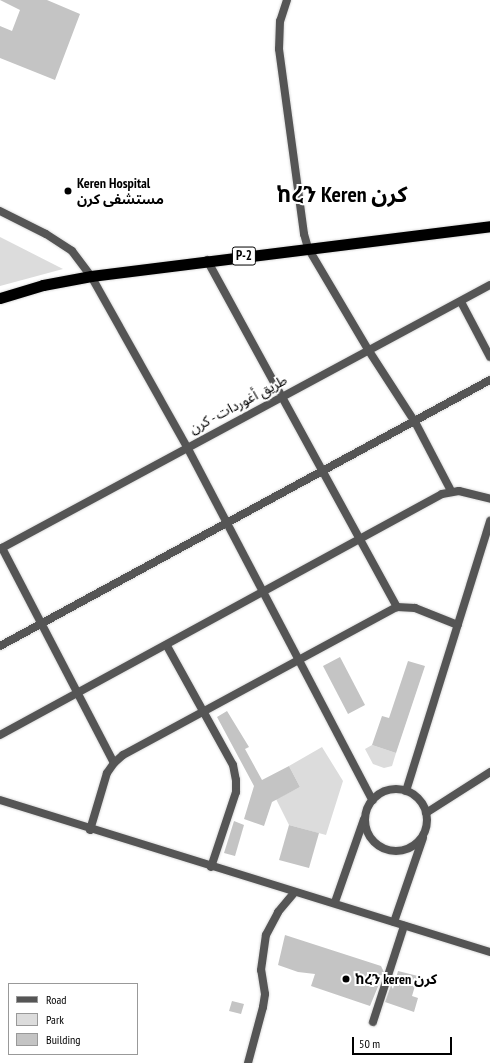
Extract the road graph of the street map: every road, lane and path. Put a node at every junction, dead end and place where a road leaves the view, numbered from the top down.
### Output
1 (287, 0) edge
2 (0, 211) edge
3 (490, 226) edge
4 (308, 248) junction
5 (207, 260) junction
6 (91, 276) junction
7 (490, 285) edge
8 (0, 298) edge
9 (461, 302) junction
10 (369, 351) junction
11 (490, 357) edge
12 (490, 380) edge
13 (284, 396) junction
14 (415, 422) junction
15 (187, 448) junction
16 (324, 472) junction
17 (451, 490) junction
18 (490, 500) edge
19 (490, 521) edge
20 (226, 522) junction
21 (361, 540) junction
22 (1, 548) edge
23 (263, 590) junction
24 (397, 607) junction
25 (40, 625) junction
26 (458, 625) junction
27 (0, 646) edge
28 (167, 646) junction
29 (299, 659) junction
30 (76, 694) junction
31 (203, 712) junction
32 (0, 735) edge
33 (114, 763) junction
34 (490, 772) edge
35 (406, 791) junction
36 (0, 800) edge
37 (372, 800) junction
38 (426, 813) junction
39 (366, 814) junction
40 (90, 830) junction
41 (425, 832) junction
42 (211, 867) junction
43 (294, 893) junction
44 (335, 902) junction
45 (394, 922) junction
46 (404, 926) junction
47 (490, 952) edge
48 (374, 1022) dead end
49 (248, 1063) edge

1 - 4 street
2 - 6 street
3 - 4 highway, P-2
4 - 5 highway, P-2
4 - 10 street
5 - 6 highway, P-2
5 - 13 street
6 - 8 highway, P-2
6 - 15 street
7 - 9 street, طريق أغوردات - كرن
9 - 10 street, طريق أغوردات - كرن
9 - 11 street
10 - 13 street, طريق أغوردات - كرن
10 - 14 street
12 - 14 street
13 - 15 street, طريق أغوردات - كرن
13 - 16 street
14 - 16 street
14 - 17 street
15 - 20 street
15 - 22 street, طريق أغوردات - كرن
16 - 20 street
16 - 21 street
17 - 18 street
17 - 21 street
19 - 26 street
20 - 23 street
20 - 25 street
21 - 23 street
21 - 24 street
22 - 25 street
23 - 28 street
23 - 29 street
24 - 26 street
24 - 29 street
25 - 27 street
25 - 30 street
26 - 35 street
28 - 30 street
28 - 31 street
29 - 31 street
29 - 37 street
30 - 32 street
30 - 33 street
31 - 33 street
31 - 42 street
33 - 40 street
34 - 38 street
35 - 37 street
35 - 38 street
36 - 40 street
37 - 39 street
38 - 41 street
39 - 41 street
39 - 44 street
40 - 42 street
41 - 45 street
42 - 43 street
43 - 44 street
43 - 49 street
44 - 45 street
45 - 46 street
46 - 47 street
46 - 48 street

